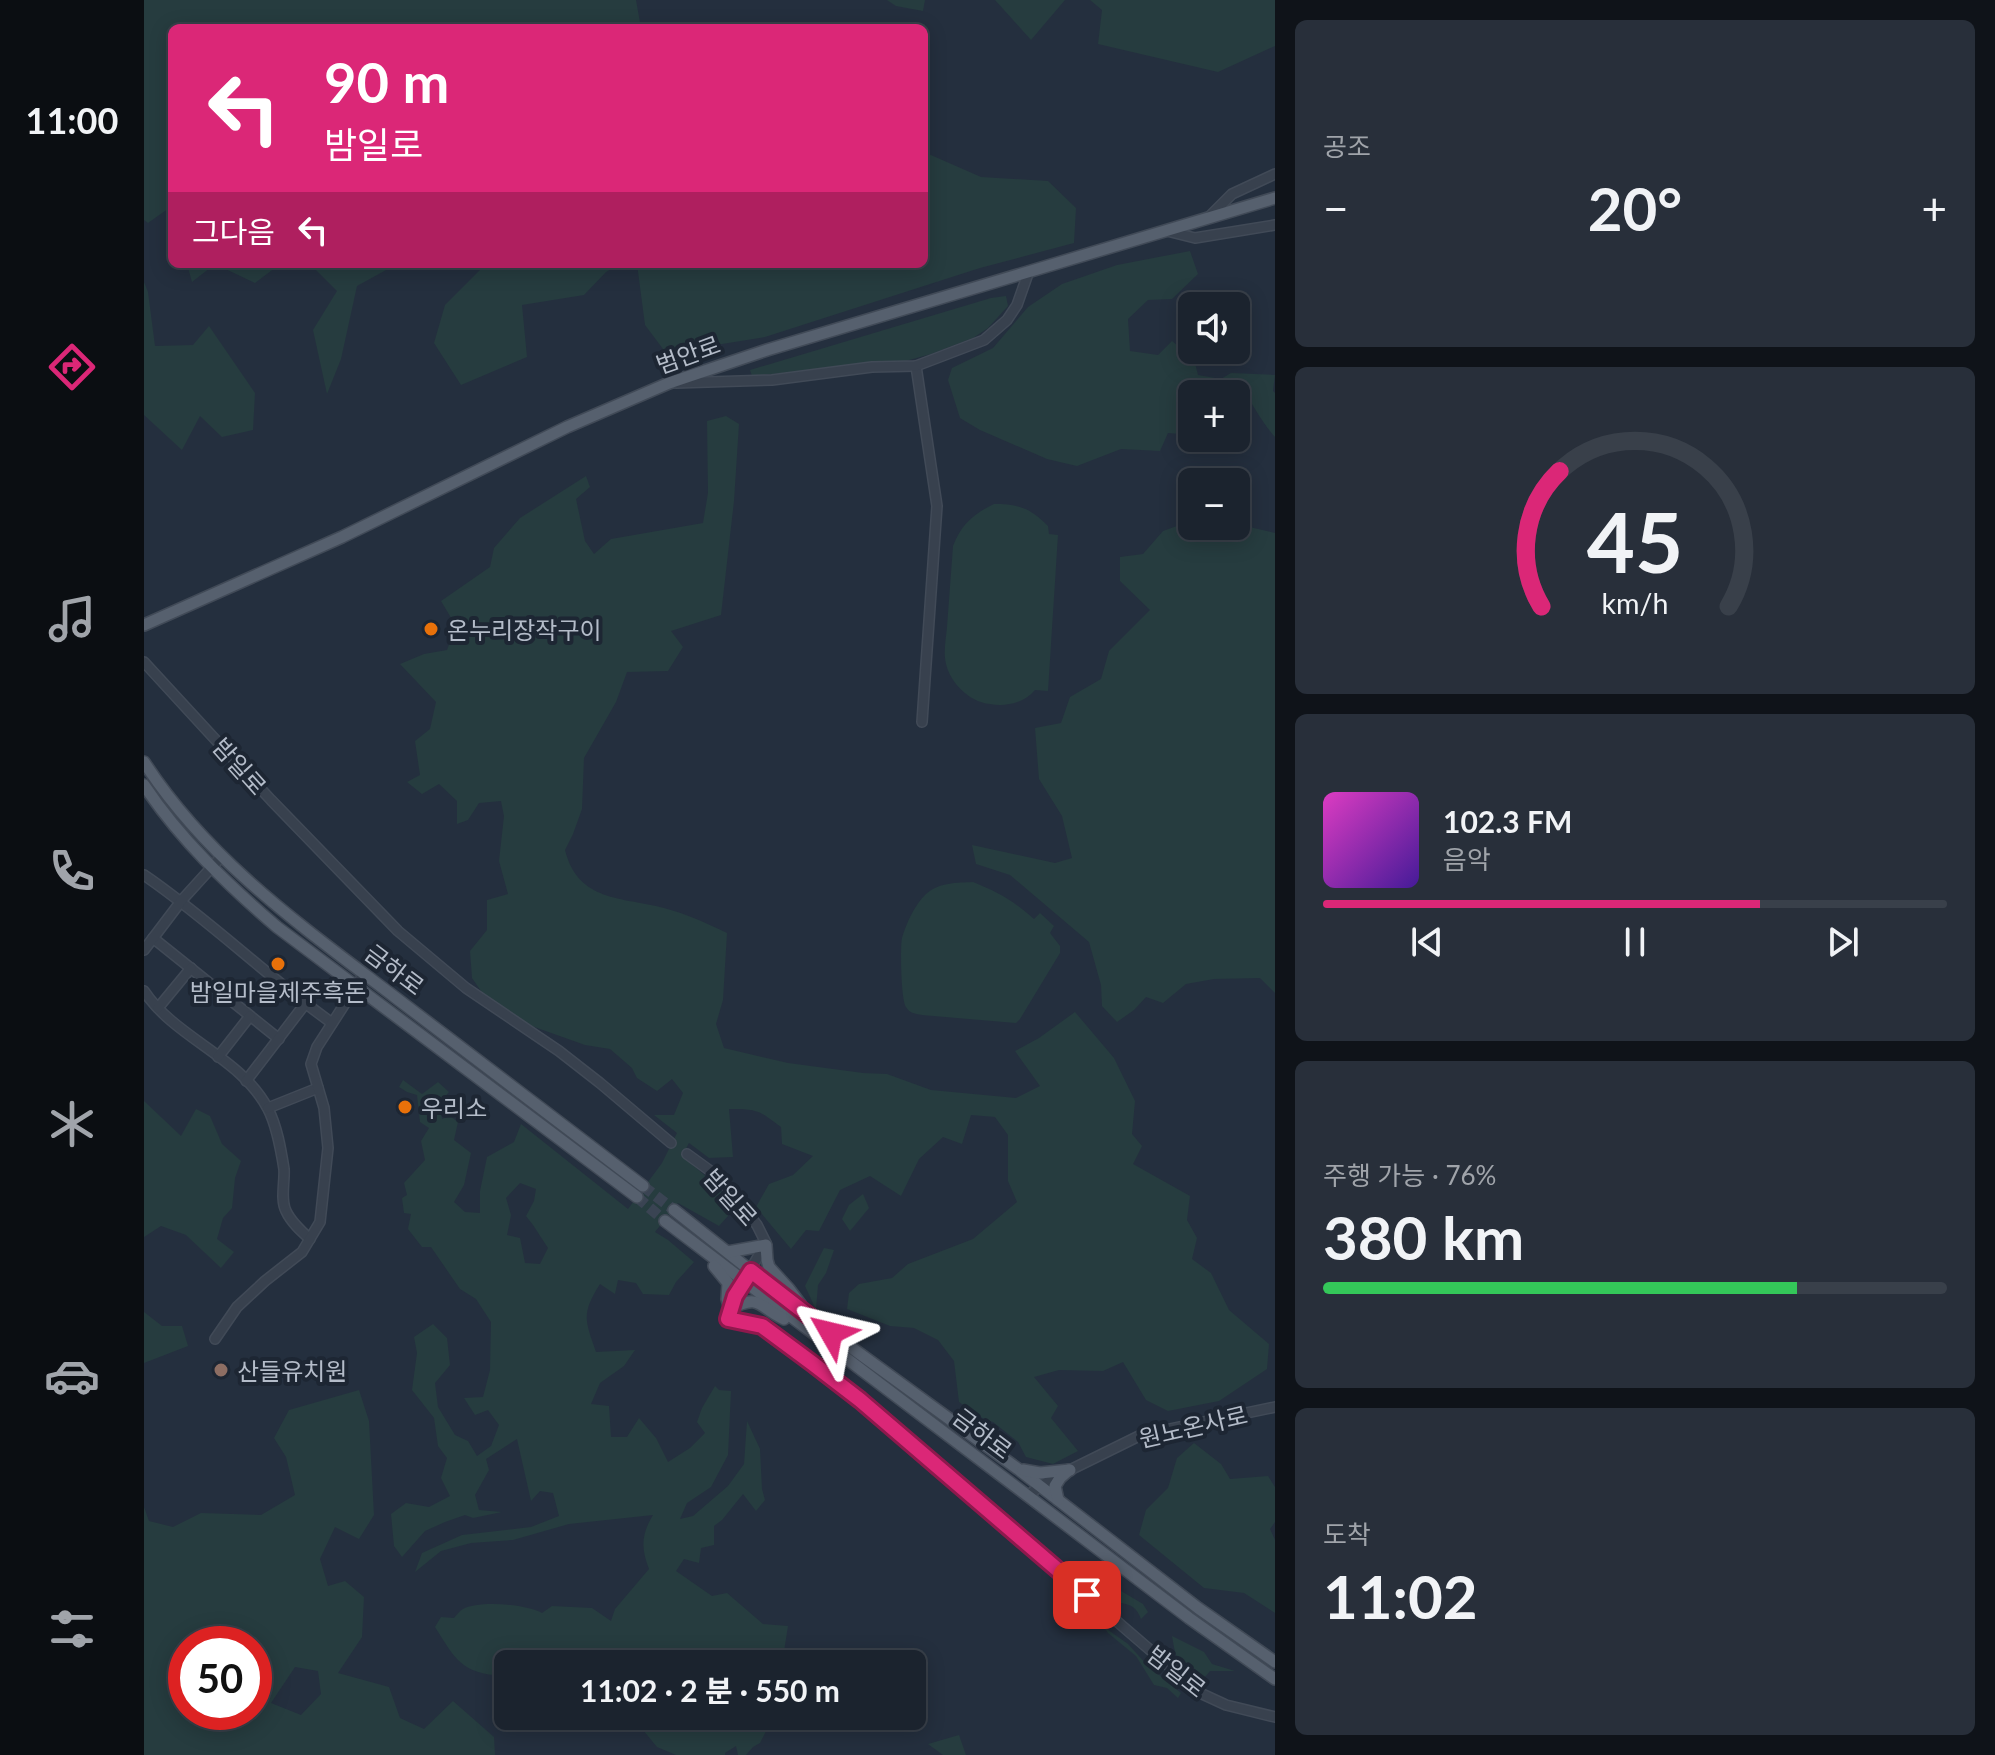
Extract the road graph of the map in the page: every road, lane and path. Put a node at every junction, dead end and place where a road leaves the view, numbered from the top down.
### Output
1 (1275, 174) edge
2 (1275, 198) edge
3 (1207, 219) junction
4 (1275, 225) edge
5 (1167, 231) junction
6 (1029, 271) junction
7 (916, 366) junction
8 (669, 383) junction
9 (144, 625) edge
10 (144, 662) edge
11 (922, 722) dead end
12 (144, 762) edge
13 (144, 785) edge
14 (221, 857) junction
15 (212, 867) junction
16 (144, 875) edge
17 (182, 900) junction
18 (153, 938) junction
19 (144, 950) edge
20 (191, 968) junction
21 (364, 974) junction
22 (356, 986) junction
23 (144, 991) edge
24 (305, 1004) junction
25 (158, 1008) junction
26 (250, 1016) junction
27 (332, 1023) junction
28 (279, 1039) junction
29 (218, 1057) junction
30 (246, 1081) junction
31 (318, 1088) junction
32 (268, 1108) junction
33 (671, 1143) dead end
34 (687, 1154) dead end
35 (674, 1210) tunnel mouth
36 (665, 1221) tunnel mouth
37 (310, 1239) junction
38 (693, 1242) junction
39 (766, 1245) junction
40 (728, 1252) junction
41 (748, 1277) junction
42 (730, 1309) junction
43 (806, 1321) junction
44 (215, 1339) dead end
45 (1275, 1407) edge
46 (1018, 1469) junction
47 (1070, 1470) junction
48 (1040, 1486) junction
49 (1029, 1495) junction
50 (1058, 1500) junction
51 (1275, 1662) edge
52 (1274, 1678) edge
53 (1275, 1717) edge

1 - 3 street
2 - 3 main road, 범안로
3 - 5 main road, 범안로
4 - 5 street
5 - 6 main road, 범안로
6 - 7 street
6 - 8 main road, 범안로
7 - 8 street
7 - 11 street
8 - 9 main road, 범안로
10 - 33 street, 밤일로
12 - 14 main road, 금하로
13 - 15 main road, 금하로
14 - 15 street
14 - 21 main road, 금하로
15 - 17 street
15 - 22 main road, 금하로
16 - 17 street
17 - 18 street
17 - 24 street
18 - 19 street
18 - 20 street
20 - 25 street
20 - 26 street
21 - 22 street
21 - 22 main road, 금하로
22 - 27 street
23 - 25 street
24 - 27 street
24 - 28 street
25 - 29 street
26 - 28 street
26 - 29 street
27 - 31 street
28 - 30 street
29 - 30 street
30 - 32 street
31 - 32 street
31 - 37 street
32 - 37 street
34 - 39 street, 밤일로
35 - 40 main road, 금하로
36 - 38 main road, 금하로
37 - 44 street
38 - 41 main road, 금하로
38 - 42 main road
39 - 40 main road
39 - 41 street, 밤일로
39 - 43 main road
40 - 41 main road, 금하로
41 - 42 street, 밤일로
41 - 43 main road, 금하로
42 - 43 main road
42 - 53 street, 밤일로
43 - 46 main road, 금하로
43 - 49 main road, 금하로
45 - 47 street, 원노온사로
46 - 47 main road
46 - 48 main road, 금하로
47 - 48 street, 원노온사로
47 - 50 main road
48 - 49 street, 원노온사로
48 - 50 main road, 금하로
49 - 52 main road, 금하로
50 - 51 main road, 금하로

